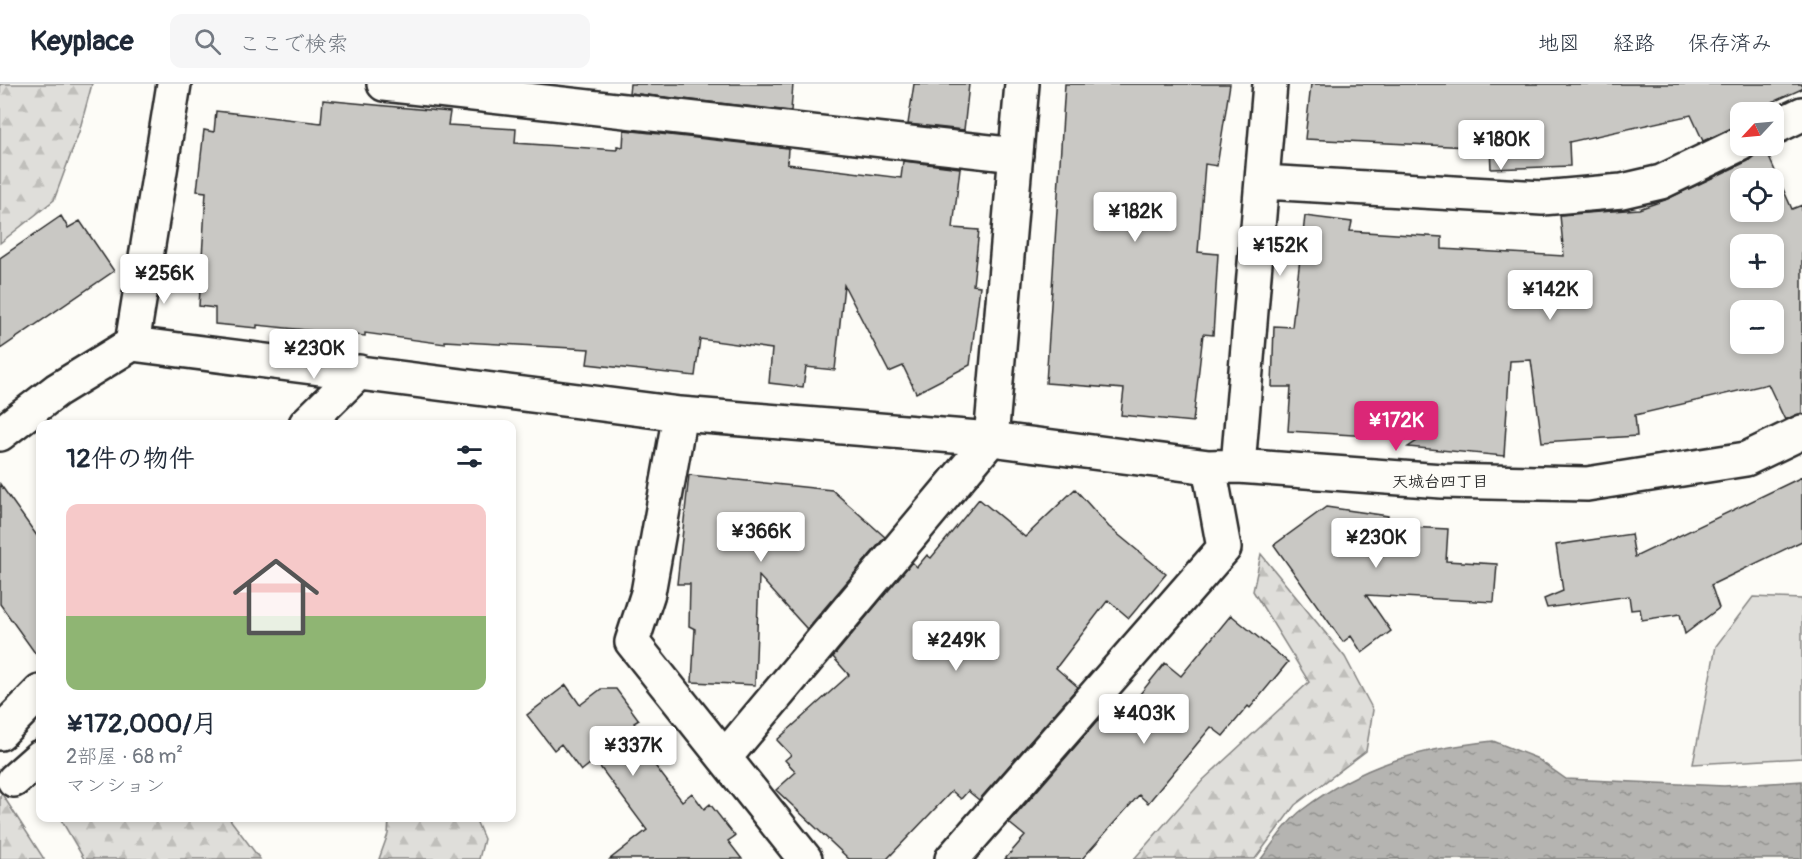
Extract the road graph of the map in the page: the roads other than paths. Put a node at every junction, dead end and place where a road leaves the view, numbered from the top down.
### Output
1 (174, 84) edge
2 (384, 84) edge
3 (1022, 84) edge
4 (1270, 84) edge
5 (1802, 114) edge
6 (1784, 123) edge
7 (1730, 149) edge
8 (1016, 155) junction
9 (1262, 182) junction
10 (132, 344) junction
11 (358, 372) junction
12 (680, 414) junction
13 (310, 420) edge
14 (1802, 432) edge
15 (0, 435) edge
16 (991, 440) junction
17 (1224, 466) junction
18 (36, 696) edge
19 (0, 733) edge
20 (725, 757) junction
21 (36, 761) edge
22 (14, 780) dead end
23 (805, 859) edge
24 (952, 859) edge

1 - 10 street
2 - 8 street
3 - 8 street
4 - 9 street
5 - 6 street
7 - 9 street
8 - 16 street
9 - 17 street
10 - 11 street
10 - 15 street
11 - 12 street
11 - 13 street
12 - 16 street
12 - 20 street
14 - 17 street
16 - 17 street
16 - 20 street
17 - 24 street
18 - 19 street
20 - 23 street
21 - 22 street

